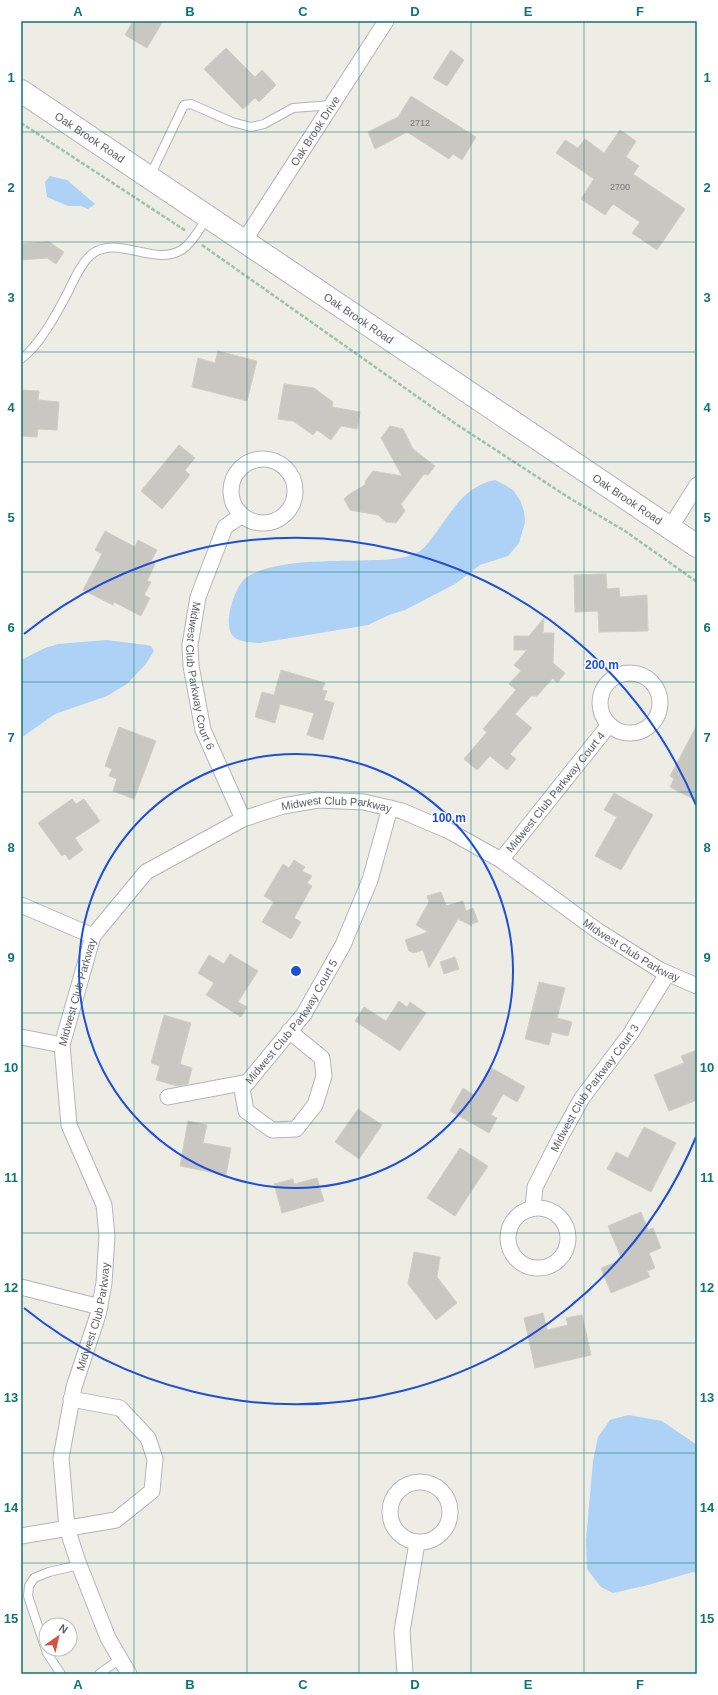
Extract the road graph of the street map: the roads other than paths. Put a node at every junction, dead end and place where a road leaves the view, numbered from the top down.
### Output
1 (386, 21) edge
2 (21, 90) edge
3 (332, 105) junction
4 (149, 177) junction
5 (208, 217) junction
6 (244, 241) junction
7 (21, 359) edge
8 (697, 485) edge
9 (242, 515) junction
10 (670, 528) junction
11 (697, 546) edge
12 (609, 725) junction
13 (390, 808) junction
14 (243, 819) junction
15 (501, 860) junction
16 (21, 906) edge
17 (93, 936) junction
18 (667, 974) junction
19 (697, 986) edge
20 (289, 1032) junction
21 (21, 1037) edge
22 (62, 1044) junction
23 (248, 1082) junction
24 (168, 1097) dead end
25 (532, 1207) junction
26 (21, 1287) edge
27 (100, 1307) junction
28 (71, 1399) junction
29 (67, 1528) junction
30 (21, 1536) edge
31 (418, 1543) junction
32 (79, 1565) junction
33 (120, 1659) junction
34 (61, 1674) edge
35 (99, 1674) edge
36 (128, 1674) edge
37 (405, 1674) edge

1 - 3 street, Oak Brook Drive
2 - 4 main road, Oak Brook Road
3 - 4 lane
3 - 6 street, Oak Brook Drive
4 - 5 main road, Oak Brook Road
5 - 6 main road, Oak Brook Road
5 - 7 lane
6 - 10 main road, Oak Brook Road
8 - 10 street
9 - 9 street
9 - 14 street, Midwest Club Parkway Court 6
10 - 11 main road, Oak Brook Road
12 - 12 street
12 - 15 street, Midwest Club Parkway Court 4
13 - 14 street, Midwest Club Parkway
13 - 15 street, Midwest Club Parkway
13 - 20 street, Midwest Club Parkway Court 5
14 - 17 street, Midwest Club Parkway
15 - 18 street, Midwest Club Parkway
16 - 17 street
17 - 22 street, Midwest Club Parkway
18 - 19 street, Midwest Club Parkway
18 - 25 street, Midwest Club Parkway Court 3
20 - 23 street, Midwest Club Parkway Court 5
20 - 23 street, Midwest Club Parkway Court 5
21 - 22 street
22 - 27 street, Midwest Club Parkway
23 - 24 street
25 - 25 street
26 - 27 street
27 - 28 street, Midwest Club Parkway
28 - 29 street, Midwest Club Parkway
28 - 29 street
29 - 30 street
29 - 32 street, Midwest Club Parkway
31 - 31 street
31 - 37 street
32 - 33 street, Midwest Club Parkway
32 - 34 lane
33 - 35 lane
33 - 36 street, Midwest Club Parkway

